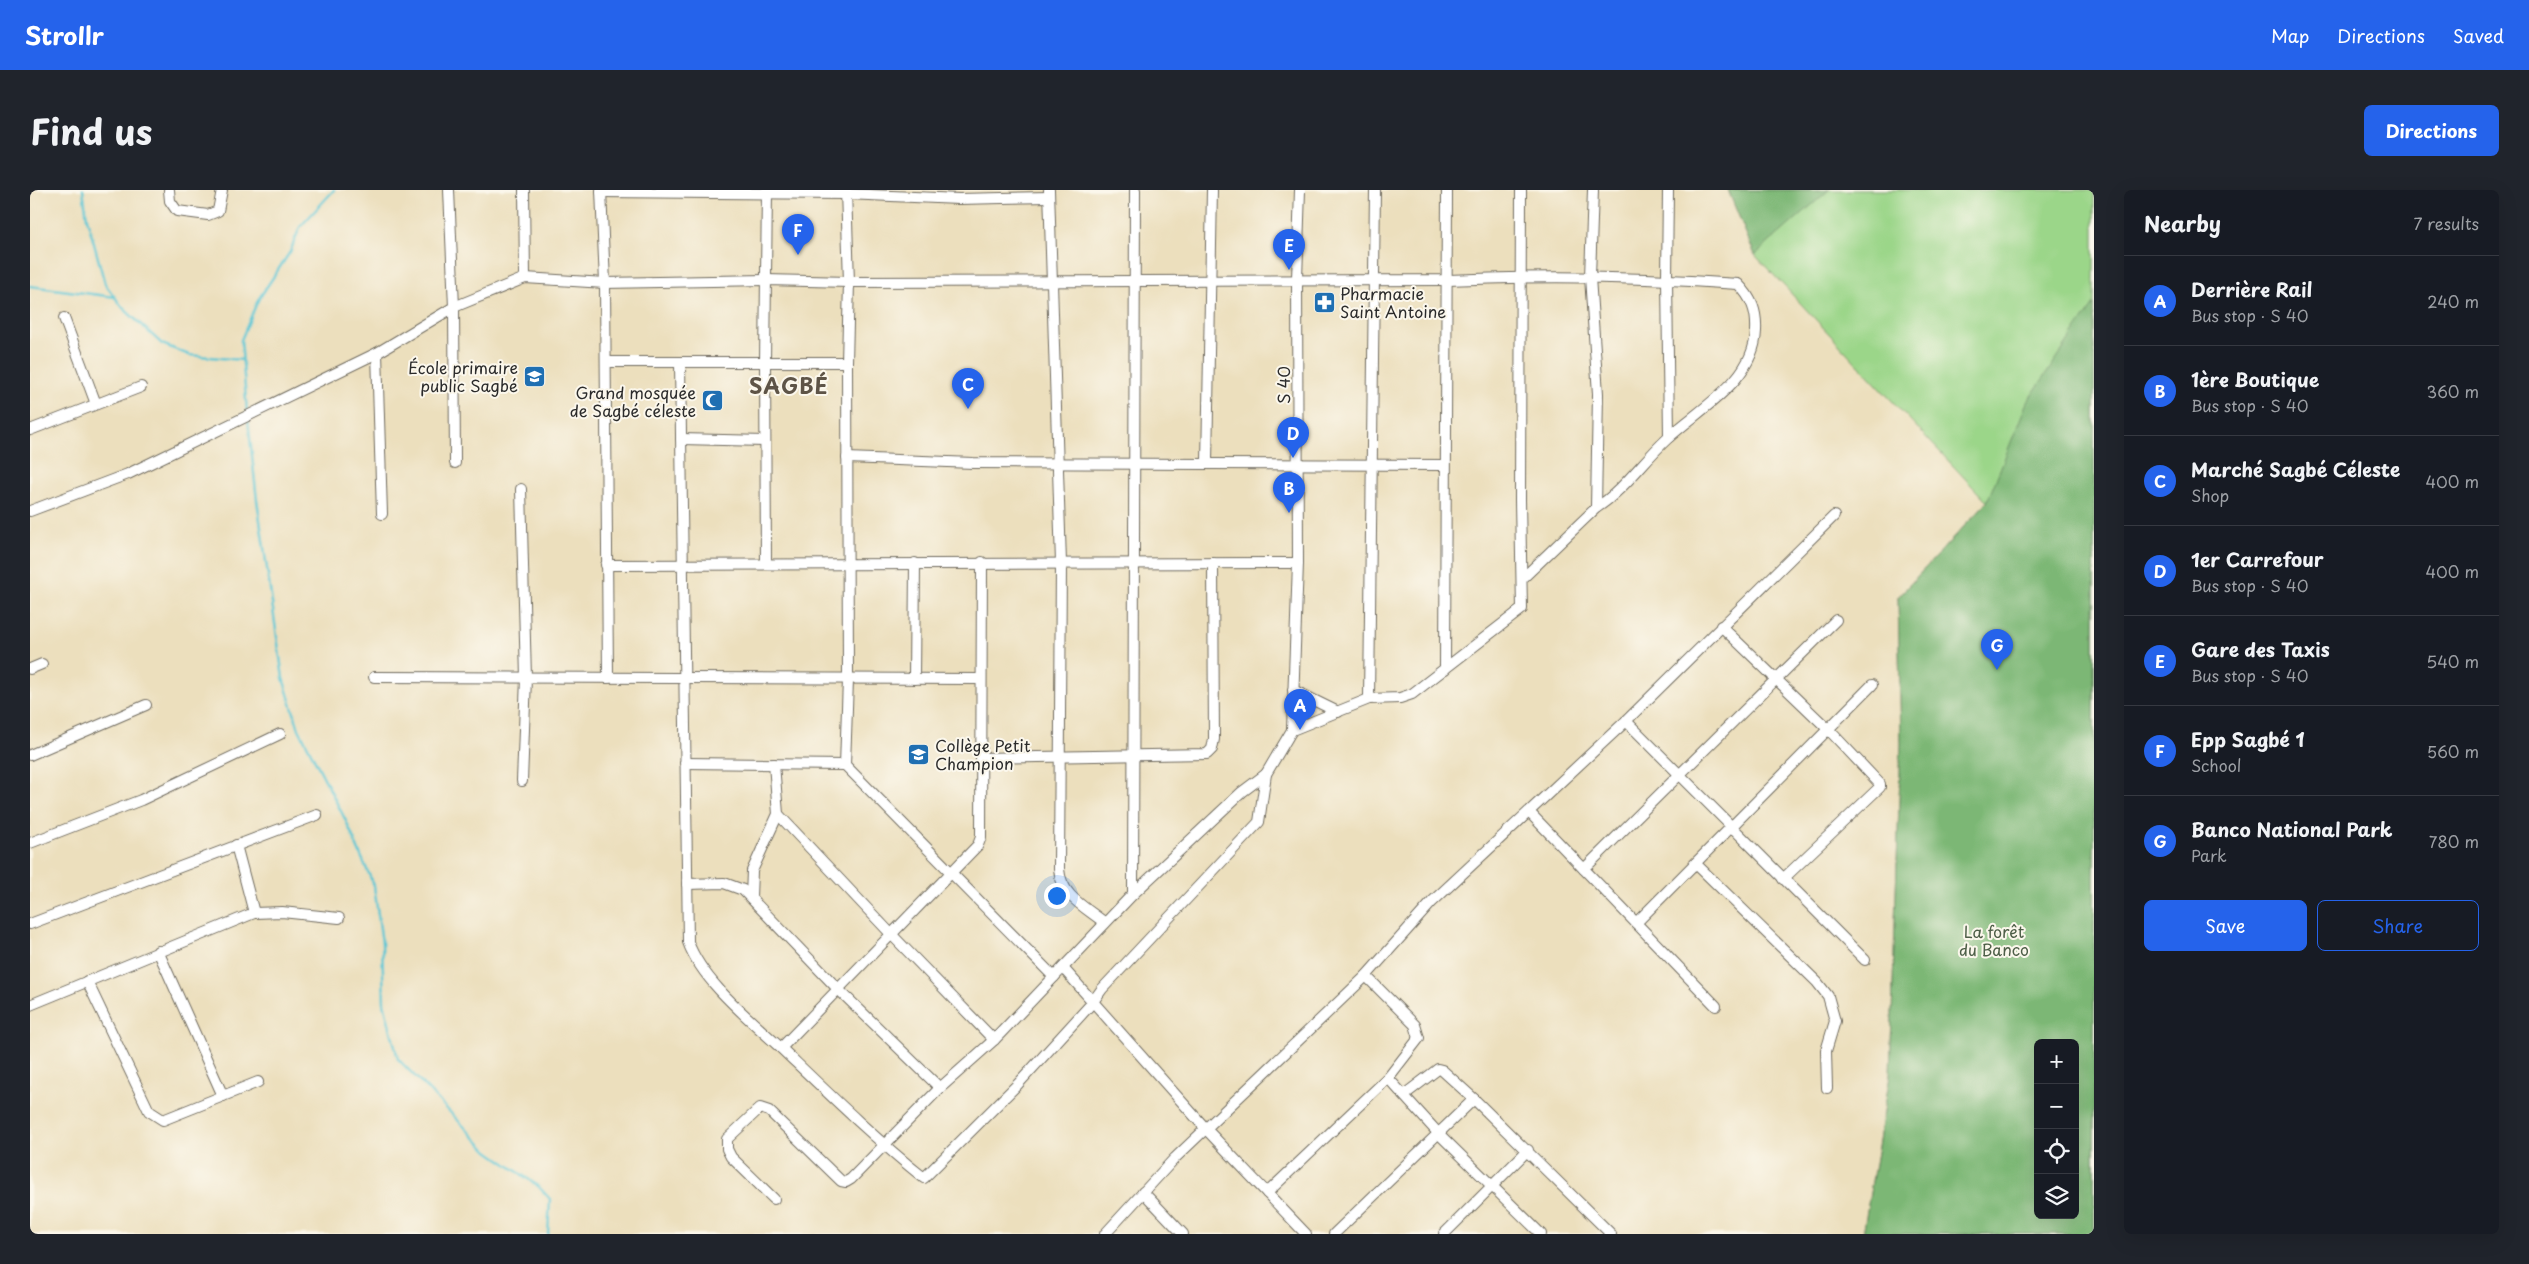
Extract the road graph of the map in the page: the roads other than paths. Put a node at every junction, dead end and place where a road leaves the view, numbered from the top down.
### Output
1 (169, 190) edge
2 (222, 190) edge
3 (449, 190) edge
4 (524, 190) edge
5 (1135, 190) edge
6 (1212, 190) edge
7 (1300, 190) edge
8 (1375, 190) edge
9 (1447, 190) edge
10 (1521, 190) edge
11 (1592, 190) edge
12 (1668, 190) edge
13 (602, 191) edge
14 (681, 191) edge
15 (768, 192) edge
16 (846, 192) edge
17 (1049, 194) edge
18 (1520, 276) junction
19 (1590, 277) junction
20 (525, 278) junction
21 (1298, 279) junction
22 (1374, 279) junction
23 (1667, 279) junction
24 (766, 280) junction
25 (1054, 280) junction
26 (1448, 280) junction
27 (1136, 281) junction
28 (1209, 281) junction
29 (849, 282) junction
30 (605, 283) junction
31 (454, 307) junction
32 (64, 318) dead end
33 (377, 353) junction
34 (606, 362) junction
35 (680, 362) junction
36 (765, 362) junction
37 (847, 362) junction
38 (141, 387) dead end
39 (96, 404) junction
40 (30, 430) edge
41 (1669, 437) junction
42 (681, 439) junction
43 (765, 441) junction
44 (847, 458) junction
45 (1057, 462) junction
46 (455, 463) dead end
47 (1132, 463) junction
48 (1207, 464) junction
49 (1298, 464) junction
50 (1372, 465) junction
51 (1445, 465) junction
52 (521, 489) dead end
53 (1596, 508) junction
54 (30, 511) edge
55 (382, 514) dead end
56 (1834, 516) dead end
57 (982, 562) junction
58 (915, 563) junction
59 (1060, 563) junction
60 (1213, 563) junction
61 (1298, 563) junction
62 (766, 564) junction
63 (848, 564) junction
64 (1135, 564) junction
65 (606, 565) junction
66 (683, 565) junction
67 (1523, 578) junction
68 (1836, 620) dead end
69 (1721, 626) junction
70 (42, 664) dead end
71 (30, 669) edge
72 (1445, 669) junction
73 (374, 676) dead end
74 (526, 678) junction
75 (608, 678) junction
76 (684, 679) junction
77 (914, 679) junction
78 (981, 679) junction
79 (848, 680) junction
80 (1776, 680) junction
81 (1872, 685) dead end
82 (1293, 690) junction
83 (1369, 699) junction
84 (146, 705) dead end
85 (1338, 712) junction
86 (1626, 721) junction
87 (1292, 730) junction
88 (1830, 730) junction
89 (280, 734) dead end
90 (1134, 754) junction
91 (30, 755) edge
92 (1060, 755) junction
93 (980, 758) junction
94 (685, 762) junction
95 (774, 764) junction
96 (845, 765) junction
97 (1266, 774) junction
98 (1680, 775) junction
99 (522, 780) dead end
100 (1529, 812) junction
101 (778, 814) junction
102 (317, 815) dead end
103 (1732, 828) junction
104 (30, 843) edge
105 (236, 845) junction
106 (1696, 864) junction
107 (1584, 869) junction
108 (950, 874) junction
109 (1783, 879) junction
110 (687, 884) junction
111 (1133, 894) junction
112 (751, 897) junction
113 (254, 913) junction
114 (339, 918) dead end
115 (1105, 923) junction
116 (1636, 923) junction
117 (30, 924) edge
118 (890, 934) junction
119 (158, 951) junction
120 (1865, 960) dead end
121 (1063, 968) junction
122 (1366, 976) junction
123 (1054, 977) junction
124 (87, 981) junction
125 (838, 988) junction
126 (1092, 1003) junction
127 (30, 1005) edge
128 (1716, 1006) dead end
129 (994, 1040) junction
130 (781, 1048) junction
131 (1388, 1078) junction
132 (258, 1082) dead end
133 (940, 1088) junction
134 (1827, 1088) dead end
135 (1404, 1095) junction
136 (223, 1096) junction
137 (1474, 1099) junction
138 (1206, 1128) junction
139 (1438, 1133) junction
140 (883, 1146) junction
141 (1528, 1150) junction
142 (1494, 1187) junction
143 (1143, 1192) junction
144 (1267, 1193) junction
145 (774, 1199) dead end
146 (1105, 1234) edge
147 (1183, 1234) edge
148 (1306, 1234) edge
149 (1334, 1234) edge
150 (1444, 1234) edge
151 (1541, 1234) edge
152 (1611, 1234) edge

1 - 2 street
3 - 31 street
4 - 20 street
5 - 27 street
6 - 28 street
7 - 21 street, S 40
8 - 22 street
9 - 26 street
10 - 18 street
11 - 19 street
12 - 23 street
13 - 14 street
13 - 30 street
14 - 15 street
15 - 16 street
15 - 24 street
16 - 17 street
16 - 29 street
17 - 25 street
18 - 19 street
18 - 26 street
18 - 67 street
19 - 23 street
19 - 53 street
20 - 30 street
20 - 31 street
21 - 22 street
21 - 28 street
21 - 49 street, S 40
22 - 26 street
22 - 50 street
23 - 41 street
23 - 41 street
24 - 29 street
24 - 30 street
24 - 36 street
25 - 27 street
25 - 29 street
25 - 45 street
26 - 51 street
27 - 28 street
27 - 47 street
28 - 48 street
29 - 37 street
30 - 34 street
31 - 33 street
31 - 46 street
32 - 39 street
33 - 54 street
33 - 55 street
34 - 35 street
34 - 65 street
35 - 36 street
35 - 42 street
36 - 37 street
36 - 43 street
37 - 44 street
38 - 39 street
39 - 40 street
41 - 53 street
42 - 43 street
42 - 66 street
43 - 62 street
44 - 45 street
44 - 63 street
45 - 47 street
45 - 59 street
47 - 48 street
47 - 64 street
48 - 49 street
49 - 50 street
49 - 61 street, S 40
50 - 51 street
50 - 83 street
51 - 72 street
52 - 74 street
53 - 67 street
56 - 69 street
57 - 58 street
57 - 59 street
57 - 78 street
58 - 63 street
58 - 77 street
59 - 64 street
59 - 92 street
60 - 61 street
60 - 64 street
60 - 90 street
61 - 82 street, S 40
62 - 63 street
62 - 66 street
63 - 79 street
64 - 90 street
65 - 66 street
65 - 75 street
66 - 76 street
67 - 72 street
68 - 80 street
69 - 80 street
69 - 86 street
70 - 71 street
72 - 83 street
73 - 74 street
74 - 75 street
74 - 99 street
75 - 76 street
76 - 79 street
76 - 94 street
77 - 78 street
77 - 79 street
78 - 93 street
79 - 96 street
80 - 88 street
80 - 98 street
81 - 88 street
82 - 85 street
82 - 87 street, S 40
83 - 85 street
84 - 91 street
85 - 87 street
86 - 98 street
86 - 100 street
87 - 97 street
88 - 103 street
88 - 109 street
89 - 104 street
90 - 92 street
90 - 111 street
92 - 93 street
92 - 115 street
93 - 108 street
94 - 95 street
94 - 110 street
95 - 96 street
95 - 101 street
96 - 108 street
97 - 111 street
97 - 126 street
98 - 103 street
98 - 107 street
100 - 107 street
100 - 122 street
101 - 112 street
101 - 118 street
102 - 105 street
103 - 106 street
103 - 109 street
105 - 113 street
105 - 117 street
106 - 116 street
106 - 134 street
107 - 116 street
108 - 118 street
108 - 123 street
109 - 120 street
110 - 112 street
110 - 130 street
111 - 115 street
112 - 125 street
113 - 114 street
113 - 119 street
115 - 121 street
116 - 128 street
118 - 125 street
118 - 129 street
119 - 124 street
119 - 136 street
121 - 123 street
121 - 126 street
122 - 131 street
122 - 138 street
123 - 129 street
124 - 127 street
124 - 136 street
125 - 130 street
125 - 133 street
126 - 138 street
126 - 140 street
129 - 133 street
130 - 140 street
131 - 135 street
131 - 144 street
132 - 136 street
133 - 140 street
135 - 137 street
135 - 139 street
137 - 139 street
137 - 141 street
138 - 143 street
138 - 144 street
139 - 142 street
139 - 149 street
140 - 145 street
141 - 142 street
141 - 152 street
142 - 150 street
142 - 151 street
143 - 146 street
143 - 147 street
144 - 148 street

